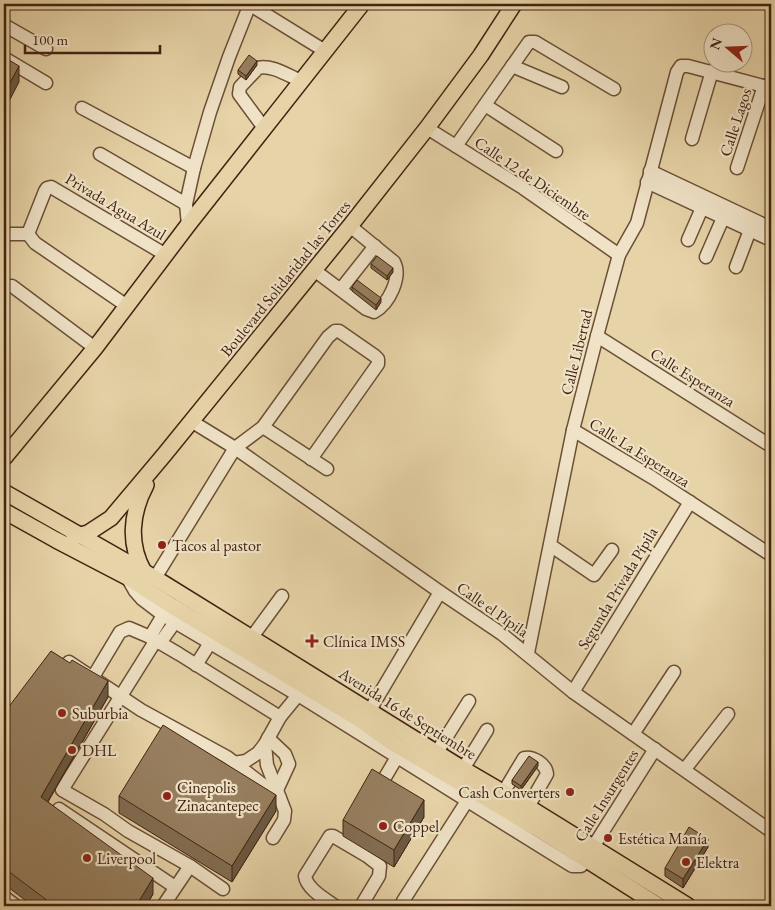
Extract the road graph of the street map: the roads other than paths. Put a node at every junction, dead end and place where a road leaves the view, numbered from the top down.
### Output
1 (250, 4) edge
2 (362, 4) edge
3 (514, 4) edge
4 (4, 25) edge
5 (46, 49) dead end
6 (325, 51) junction
7 (4, 58) edge
8 (512, 66) junction
9 (702, 69) edge
10 (712, 72) edge
11 (716, 72) edge
12 (301, 81) junction
13 (46, 83) dead end
14 (562, 87) dead end
15 (768, 87) edge
16 (614, 89) dead end
17 (485, 105) junction
18 (82, 108) dead end
19 (264, 128) junction
20 (427, 128) junction
21 (692, 139) dead end
22 (456, 146) junction
23 (556, 151) dead end
24 (100, 154) dead end
25 (194, 168) junction
26 (737, 168) dead end
27 (649, 177) junction
28 (676, 190) junction
29 (186, 204) junction
30 (702, 208) junction
31 (723, 218) junction
32 (188, 224) junction
33 (350, 226) junction
34 (771, 228) edge
35 (750, 230) junction
36 (4, 234) edge
37 (28, 234) junction
38 (688, 240) dead end
39 (771, 240) edge
40 (375, 246) junction
41 (166, 255) junction
42 (619, 256) junction
43 (706, 257) dead end
44 (736, 267) dead end
45 (314, 270) junction
46 (12, 286) dead end
47 (341, 289) junction
48 (127, 306) junction
49 (597, 336) junction
50 (94, 348) junction
51 (191, 421) junction
52 (263, 426) junction
53 (574, 430) junction
54 (771, 446) edge
55 (235, 448) junction
56 (164, 455) junction
57 (4, 458) edge
58 (311, 459) junction
59 (327, 469) dead end
60 (4, 492) edge
61 (690, 502) junction
62 (4, 510) edge
63 (79, 536) junction
64 (56, 540) junction
65 (550, 545) junction
66 (612, 550) dead end
67 (771, 555) edge
68 (150, 575) junction
69 (128, 577) junction
70 (440, 592) junction
71 (282, 596) dead end
72 (163, 615) junction
73 (175, 622) junction
74 (252, 636) junction
75 (155, 640) junction
76 (210, 642) junction
77 (528, 653) junction
78 (69, 662) edge
79 (196, 665) junction
80 (674, 672) dead end
81 (93, 677) junction
82 (305, 685) junction
83 (573, 692) junction
84 (122, 696) junction
85 (469, 701) dead end
86 (728, 714) dead end
87 (280, 717) junction
88 (360, 720) junction
89 (487, 730) dead end
90 (632, 734) junction
91 (267, 741) junction
92 (655, 749) junction
93 (438, 752) junction
94 (397, 757) junction
95 (234, 763) junction
96 (463, 769) junction
97 (685, 769) junction
98 (503, 793) junction
99 (278, 794) junction
100 (467, 801) junction
101 (370, 804) edge
102 (528, 807) junction
103 (59, 809) edge
104 (104, 814) junction
105 (92, 831) junction
106 (771, 831) edge
107 (273, 838) dead end
108 (589, 853) junction
109 (190, 866) junction
110 (175, 887) junction
111 (223, 889) dead end
112 (4, 897) edge
113 (404, 901) dead end
114 (16, 906) edge
115 (163, 906) edge
116 (335, 906) edge
117 (362, 906) edge
118 (659, 906) edge
119 (688, 906) edge

1 - 6 street
1 - 25 street
2 - 6 main road
3 - 20 main road, Boulevard Solidaridad las Torres
4 - 5 street
6 - 12 main road
7 - 13 street
8 - 14 street
8 - 16 street
8 - 17 street
9 - 27 street, Calle Libertad
10 - 21 street
11 - 15 street
12 - 19 main road
12 - 19 street
15 - 26 street, Calle Lagos
17 - 22 street
17 - 23 street
18 - 25 street
19 - 32 main road
20 - 22 street, Calle 12 de Diciembre
20 - 33 main road, Boulevard Solidaridad las Torres
22 - 42 street, Calle 12 de Diciembre
24 - 29 street
25 - 29 street
27 - 28 street
27 - 42 street, Calle Libertad
28 - 30 street
28 - 34 street
29 - 32 street
30 - 31 street
30 - 38 street
31 - 35 street
31 - 43 street
32 - 41 main road
33 - 40 street
33 - 45 main road, Boulevard Solidaridad las Torres
35 - 39 street
35 - 44 street
36 - 37 street
37 - 41 street, Privada Agua Azul
37 - 48 street
40 - 47 street
40 - 47 street
41 - 48 main road
42 - 49 street, Calle Libertad
45 - 47 street
45 - 51 main road, Boulevard Solidaridad las Torres
46 - 50 street
48 - 50 main road
49 - 53 street, Calle Libertad
49 - 54 street, Calle Esperanza
50 - 57 main road
51 - 55 street, Calle el Pípila
51 - 56 main road, Boulevard Solidaridad las Torres
52 - 55 street
52 - 58 street
52 - 58 street
53 - 61 street, Calle La Esperanza
53 - 65 street, Calle Libertad
55 - 68 street
55 - 70 street, Calle el Pípila
56 - 63 main road, Boulevard Solidaridad las Torres
56 - 68 main road
58 - 59 street
60 - 63 main road, Avenida 16 de Septiembre
61 - 67 street, Calle La Esperanza
61 - 83 street, Segunda Privada Pípila
62 - 64 main road, Avenida 16 de Septiembre
63 - 64 main road, Boulevard Solidaridad las Torres
63 - 68 main road, Avenida 16 de Septiembre
64 - 69 main road, Avenida 16 de Septiembre
65 - 66 street
65 - 77 street, Calle Libertad
68 - 74 main road, Avenida 16 de Septiembre
69 - 72 street
69 - 82 main road, Avenida 16 de Septiembre
70 - 77 street, Calle el Pípila
70 - 88 street
71 - 74 street
72 - 73 street
72 - 75 street
73 - 75 street
73 - 76 street
74 - 82 main road, Avenida 16 de Septiembre
75 - 79 street
75 - 81 street
75 - 84 street
76 - 79 street
76 - 82 street
77 - 83 street, Calle el Pípila
78 - 81 street
79 - 87 street
80 - 90 street
81 - 84 street
82 - 87 street
82 - 88 main road, Avenida 16 de Septiembre
82 - 88 street
83 - 90 street, Calle el Pípila
84 - 95 street
84 - 104 street
85 - 93 street
86 - 97 street
87 - 91 street
88 - 93 main road, Avenida 16 de Septiembre
88 - 94 street
88 - 108 main road, Avenida 16 de Septiembre
89 - 96 street
90 - 92 street, Calle el Pípila
91 - 95 street
91 - 99 street
91 - 99 street
92 - 97 street, Calle el Pípila
92 - 108 street, Calle Insurgentes
93 - 96 main road, Avenida 16 de Septiembre
94 - 100 street
94 - 101 street
95 - 99 street
96 - 98 main road, Avenida 16 de Septiembre
97 - 106 street, Calle el Pípila
98 - 102 main road, Avenida 16 de Septiembre
98 - 102 street
99 - 107 street
100 - 108 street
100 - 113 street
102 - 108 main road, Avenida 16 de Septiembre
103 - 105 street
104 - 105 street
104 - 109 street
105 - 110 street
108 - 118 main road, Avenida 16 de Septiembre
108 - 119 main road, Avenida 16 de Septiembre
109 - 110 street
109 - 111 street
110 - 115 street
112 - 114 street
116 - 117 street

